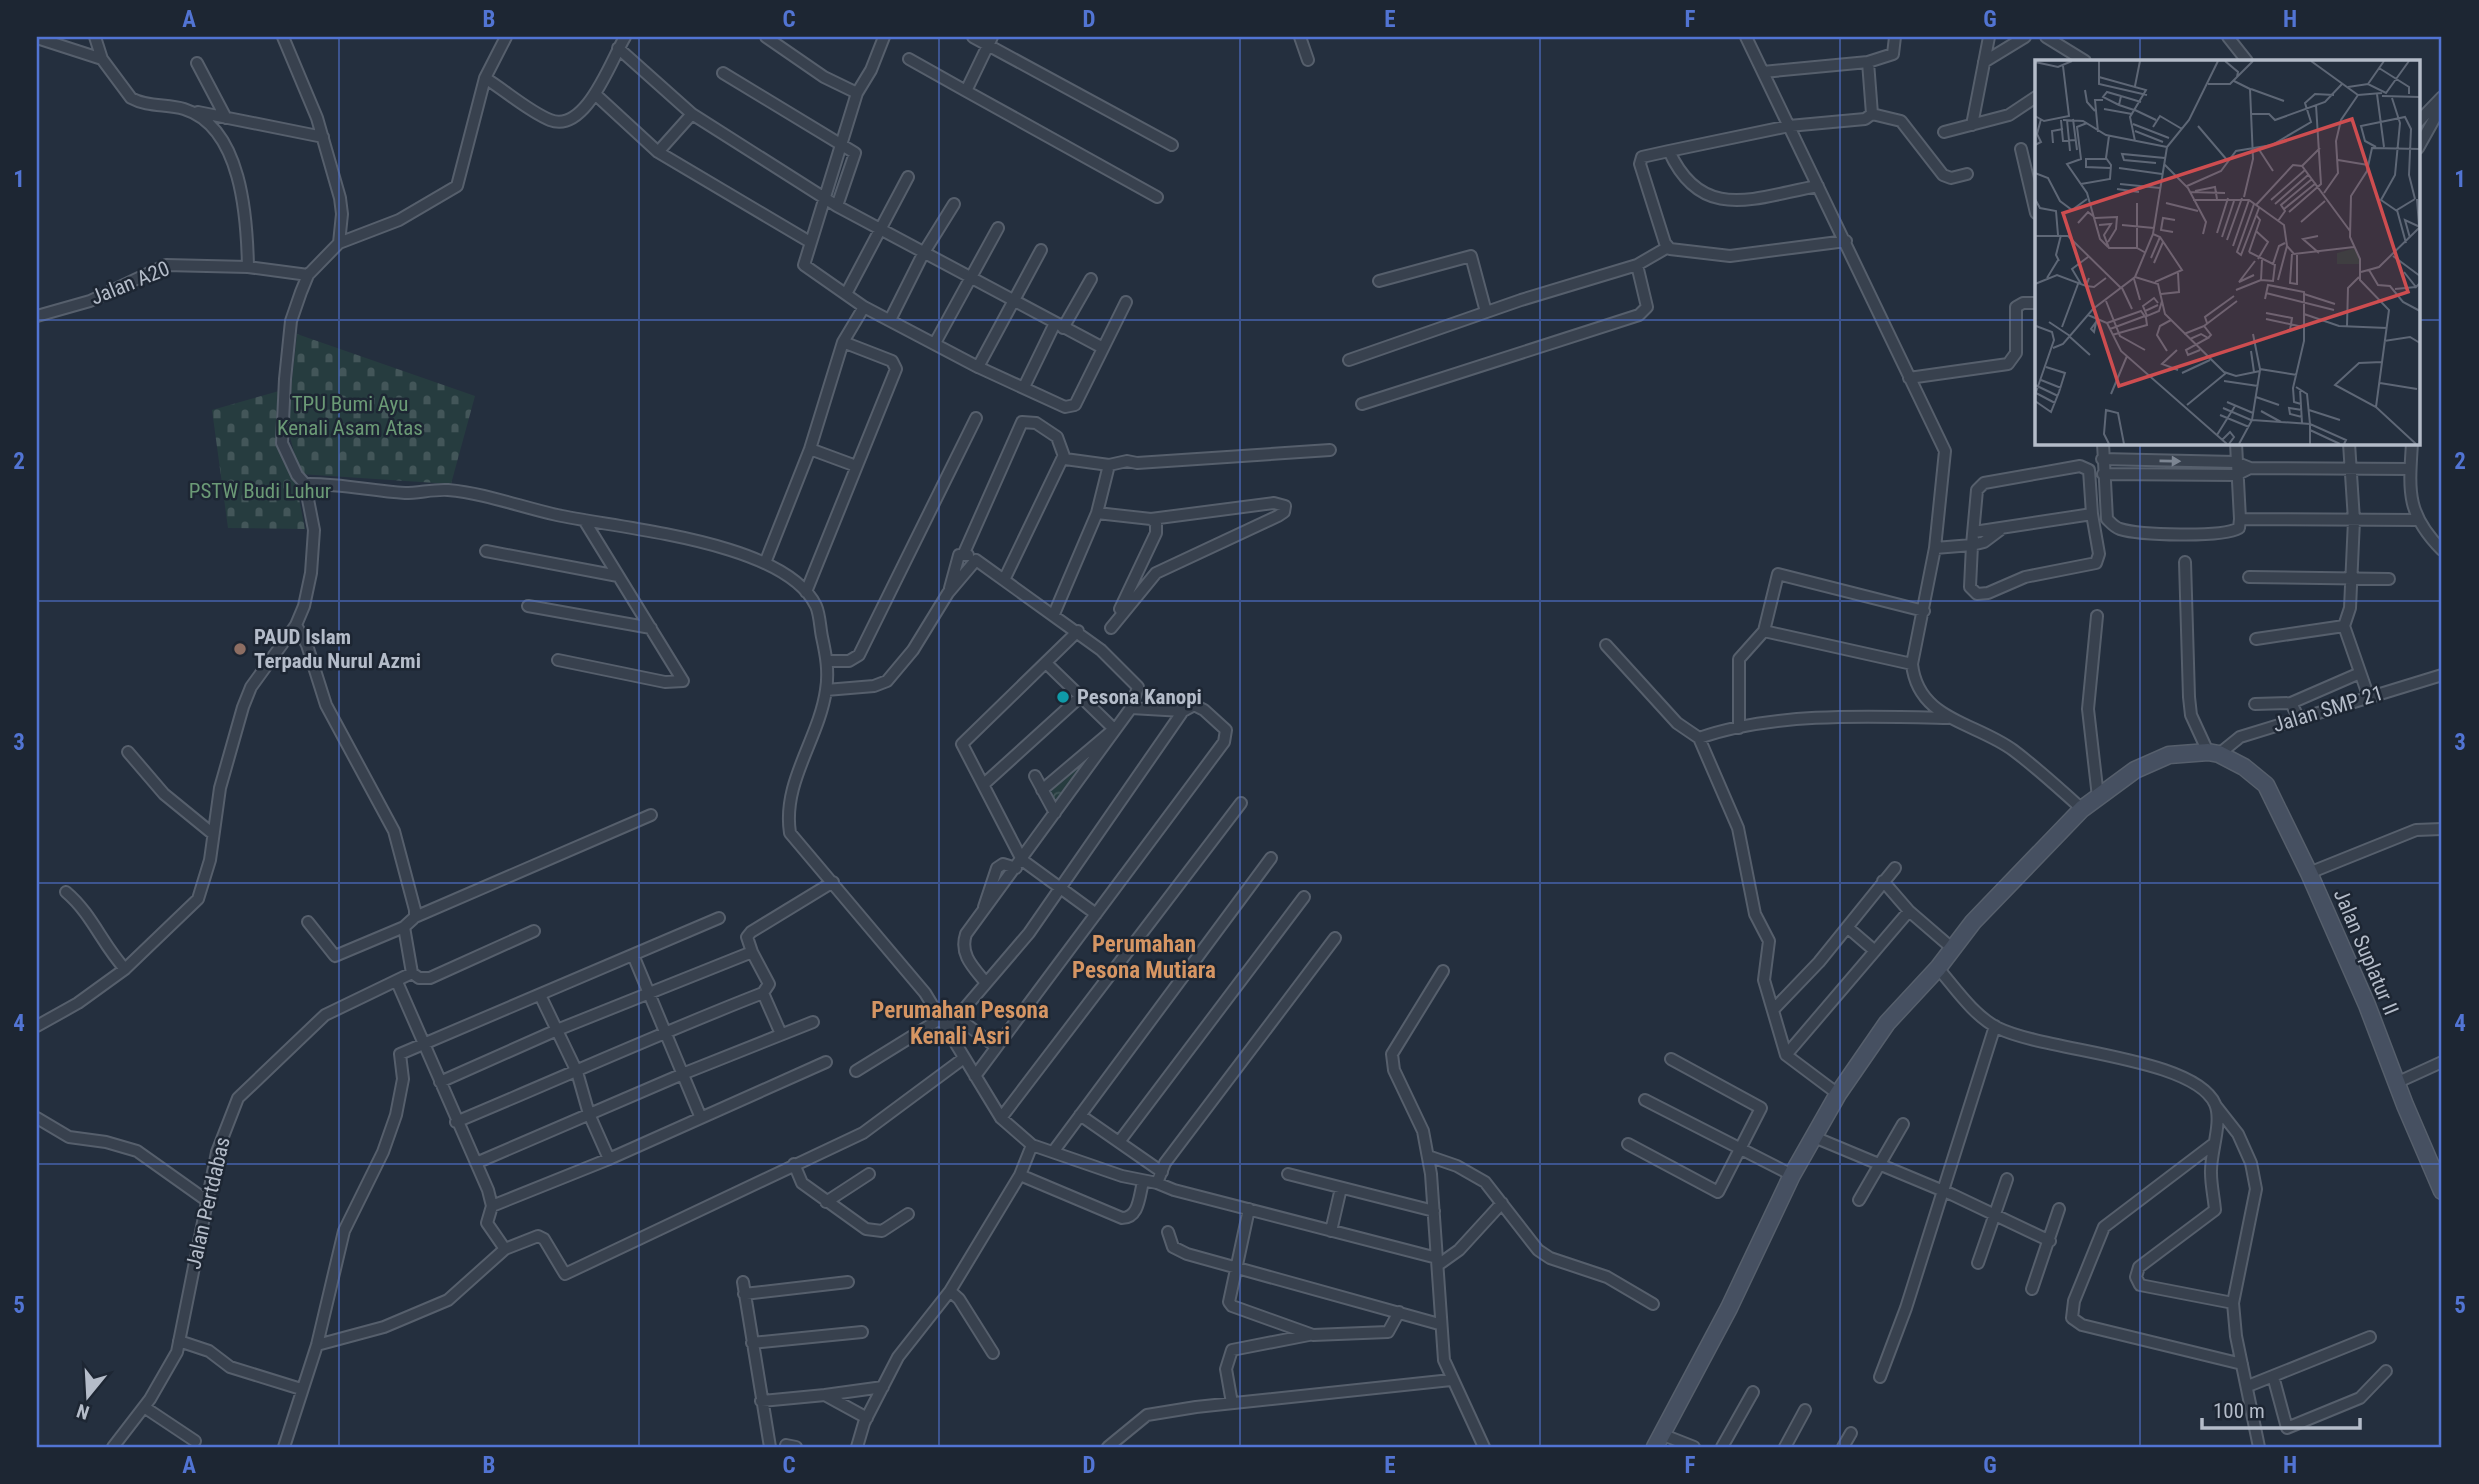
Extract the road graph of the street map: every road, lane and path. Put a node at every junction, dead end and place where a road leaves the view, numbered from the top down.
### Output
1 (95, 37) edge
2 (283, 37) edge
3 (506, 37) edge
4 (625, 37) edge
5 (766, 37) edge
6 (884, 37) edge
7 (973, 37) edge
8 (1300, 37) edge
9 (1746, 37) edge
10 (1895, 37) edge
11 (1989, 37) edge
12 (2025, 37) edge
13 (2228, 37) edge
14 (37, 38) edge
15 (2054, 38) edge
16 (990, 41) edge
17 (618, 48) junction
18 (102, 59) junction
19 (909, 59) dead end
20 (1308, 60) dead end
21 (2084, 60) edge
22 (2246, 60) edge
23 (1868, 62) junction
24 (1984, 62) junction
25 (197, 63) dead end
26 (1763, 72) junction
27 (723, 73) dead end
28 (485, 78) junction
29 (965, 91) junction
30 (857, 93) junction
31 (595, 94) junction
32 (2442, 97) edge
33 (2035, 98) edge
34 (2442, 105) edge
35 (184, 109) junction
36 (692, 114) junction
37 (1872, 114) junction
38 (226, 118) junction
39 (2420, 120) edge
40 (1972, 125) junction
41 (1789, 126) junction
42 (1944, 132) dead end
43 (323, 137) junction
44 (842, 142) junction
45 (2420, 144) edge
46 (1172, 145) dead end
47 (2021, 149) dead end
48 (1669, 151) junction
49 (658, 152) junction
50 (1967, 174) dead end
51 (908, 177) dead end
52 (1818, 186) junction
53 (1157, 197) dead end
54 (827, 198) junction
55 (954, 204) dead end
56 (837, 206) junction
57 (2035, 209) edge
58 (998, 228) dead end
59 (879, 229) junction
60 (1846, 240) junction
61 (810, 242) junction
62 (339, 243) junction
63 (1668, 247) junction
64 (1041, 250) dead end
65 (923, 254) junction
66 (1637, 265) junction
67 (248, 267) junction
68 (308, 275) junction
69 (969, 278) junction
70 (1091, 279) dead end
71 (1379, 281) dead end
72 (846, 293) junction
73 (1012, 301) junction
74 (1126, 302) dead end
75 (2035, 303) edge
76 (864, 307) junction
77 (1486, 312) junction
78 (37, 316) edge
79 (891, 318) junction
80 (1059, 325) junction
81 (843, 342) junction
82 (935, 344) junction
83 (1103, 348) junction
84 (1349, 360) dead end
85 (978, 367) junction
86 (1909, 378) junction
87 (1024, 387) junction
88 (1362, 404) dead end
89 (976, 418) dead end
90 (2103, 444) edge
91 (2236, 444) edge
92 (2349, 444) edge
93 (2412, 444) edge
94 (810, 449) junction
95 (1330, 450) dead end
96 (1063, 457) junction
97 (2102, 459) junction
98 (2235, 462) junction
99 (1108, 465) junction
100 (856, 466) junction
101 (2250, 468) junction
102 (2350, 468) junction
103 (2410, 469) junction
104 (2104, 474) junction
105 (2236, 475) junction
106 (305, 484) junction
107 (1097, 513) junction
108 (2092, 514) junction
109 (1151, 519) junction
110 (2240, 519) junction
111 (584, 520) junction
112 (2354, 520) junction
113 (2417, 520) junction
114 (2002, 528) junction
115 (1974, 532) junction
116 (1972, 545) junction
117 (1935, 548) junction
118 (2442, 550) edge
119 (486, 551) dead end
120 (964, 553) junction
121 (976, 560) junction
122 (2185, 562) dead end
123 (765, 563) junction
124 (618, 576) junction
125 (2249, 577) dead end
126 (2350, 579) junction
127 (2389, 579) dead end
128 (1004, 580) junction
129 (806, 592) junction
130 (948, 593) junction
131 (528, 606) dead end
132 (1924, 611) junction
133 (1054, 614) junction
134 (2097, 616) dead end
135 (296, 625) junction
136 (2344, 626) junction
137 (651, 628) junction
138 (1111, 628) junction
139 (1078, 631) junction
140 (1764, 631) junction
141 (2256, 639) dead end
142 (1606, 645) dead end
143 (1101, 650) junction
144 (558, 660) dead end
145 (827, 660) junction
146 (1047, 664) junction
147 (1912, 664) junction
148 (2360, 673) junction
149 (2442, 675) edge
150 (827, 690) junction
151 (2368, 695) junction
152 (1080, 697) junction
153 (2291, 703) junction
154 (2255, 704) dead end
155 (1131, 708) junction
156 (1183, 711) junction
157 (2298, 717) junction
158 (1948, 718) junction
159 (1739, 728) junction
160 (1114, 729) junction
161 (1699, 738) junction
162 (128, 752) dead end
163 (2213, 753) junction
164 (1034, 776) dead end
165 (984, 785) junction
166 (1042, 790) junction
167 (2098, 797) junction
168 (1241, 803) dead end
169 (2082, 809) junction
170 (1055, 813) junction
171 (651, 815) dead end
172 (2442, 829) edge
173 (213, 834) junction
174 (1271, 858) dead end
175 (1019, 864) junction
176 (1895, 868) dead end
177 (2309, 873) junction
178 (1883, 881) junction
179 (833, 882) junction
180 (1059, 890) junction
181 (66, 892) dead end
182 (1304, 897) dead end
183 (1909, 911) junction
184 (1096, 914) junction
185 (415, 917) junction
186 (719, 918) dead end
187 (308, 922) dead end
188 (404, 927) junction
189 (1847, 927) junction
190 (534, 931) dead end
191 (1335, 938) dead end
192 (1953, 949) junction
193 (1875, 951) junction
194 (752, 952) junction
195 (634, 955) junction
196 (1938, 968) junction
197 (125, 969) junction
198 (1443, 971) dead end
199 (412, 973) junction
200 (397, 982) junction
201 (986, 983) junction
202 (649, 992) junction
203 (763, 993) junction
204 (540, 995) junction
205 (1774, 1009) junction
206 (957, 1017) junction
207 (940, 1019) junction
208 (813, 1023) dead end
209 (37, 1026) edge
210 (1995, 1026) junction
211 (947, 1029) junction
212 (557, 1030) junction
213 (667, 1030) junction
214 (781, 1034) junction
215 (425, 1045) junction
216 (996, 1047) junction
217 (1786, 1055) junction
218 (964, 1058) junction
219 (1671, 1059) dead end
220 (826, 1062) dead end
221 (2442, 1062) edge
222 (856, 1071) dead end
223 (577, 1072) junction
224 (685, 1073) junction
225 (975, 1076) junction
226 (440, 1082) junction
227 (2396, 1083) junction
228 (1838, 1094) junction
229 (1645, 1100) dead end
230 (2216, 1106) junction
231 (589, 1114) junction
232 (1080, 1115) junction
233 (37, 1118) edge
234 (701, 1118) junction
235 (1001, 1118) junction
236 (456, 1122) junction
237 (1903, 1125) dead end
238 (1814, 1137) junction
239 (1119, 1142) junction
240 (1628, 1144) dead end
241 (1032, 1145) junction
242 (2212, 1145) junction
243 (1739, 1148) junction
244 (1053, 1152) junction
245 (1428, 1156) junction
246 (609, 1159) junction
247 (476, 1163) junction
248 (794, 1164) junction
249 (1877, 1164) junction
250 (869, 1174) dead end
251 (1288, 1174) dead end
252 (1020, 1175) junction
253 (1792, 1175) junction
254 (1159, 1177) junction
255 (2007, 1179) dead end
256 (1143, 1182) junction
257 (1341, 1188) junction
258 (2442, 1191) edge
259 (1942, 1193) junction
260 (1859, 1199) dead end
261 (206, 1200) junction
262 (826, 1202) junction
263 (1502, 1203) junction
264 (492, 1206) junction
265 (1249, 1209) junction
266 (2059, 1209) dead end
267 (1434, 1211) junction
268 (908, 1214) dead end
269 (1993, 1218) junction
270 (1331, 1231) junction
271 (1168, 1232) dead end
272 (2049, 1244) junction
273 (505, 1249) junction
274 (1437, 1261) junction
275 (1978, 1263) dead end
276 (1237, 1268) junction
277 (848, 1282) dead end
278 (2032, 1289) dead end
279 (950, 1291) junction
280 (2234, 1303) junction
281 (1653, 1304) dead end
282 (1399, 1312) junction
283 (1439, 1324) junction
284 (862, 1332) dead end
285 (1313, 1335) junction
286 (2370, 1337) dead end
287 (179, 1342) junction
288 (752, 1343) junction
289 (317, 1345) junction
290 (993, 1353) dead end
291 (2242, 1364) junction
292 (2386, 1371) dead end
293 (2273, 1376) junction
294 (1880, 1377) dead end
295 (1451, 1380) junction
296 (2248, 1386) junction
297 (883, 1387) junction
298 (301, 1389) junction
299 (1753, 1392) dead end
300 (825, 1395) junction
301 (761, 1401) junction
302 (1232, 1403) junction
303 (144, 1407) junction
304 (1805, 1410) dead end
305 (867, 1418) junction
306 (1851, 1433) dead end
307 (195, 1441) dead end
308 (1658, 1441) edge
309 (113, 1447) edge
310 (284, 1447) edge
311 (770, 1447) edge
312 (857, 1447) edge
313 (1108, 1447) edge
314 (1484, 1447) edge
315 (1694, 1447) edge
316 (1722, 1447) edge
317 (1784, 1447) edge
318 (1843, 1447) edge
319 (2259, 1447) edge

1 - 18 street
2 - 43 street
3 - 28 street
4 - 17 street
5 - 30 street
6 - 30 street
7 - 16 street
8 - 20 street
9 - 26 street
10 - 23 street
11 - 24 street
12 - 24 street
13 - 22 street
14 - 18 street
15 - 21 street
16 - 29 street
16 - 46 street
17 - 31 street
17 - 36 street
18 - 35 street
19 - 29 street
23 - 26 street
23 - 37 street
24 - 40 street
25 - 38 street
26 - 41 street
27 - 44 street
28 - 31 street
28 - 62 street
29 - 53 street
30 - 44 street
31 - 49 street
32 - 39 street
33 - 40 street
34 - 45 street
35 - 38 street
35 - 67 street
36 - 49 street
36 - 54 street
37 - 41 street
37 - 50 street
38 - 43 street
40 - 42 street
41 - 48 street
41 - 52 street
43 - 62 street
44 - 54 street
44 - 56 street
47 - 57 street
48 - 52 street
48 - 63 street
49 - 61 street
51 - 59 street
52 - 60 street
54 - 56 street
54 - 61 street
55 - 65 street
56 - 59 street
58 - 69 street
59 - 65 street
59 - 72 street
60 - 63 street
60 - 86 street
61 - 72 street
62 - 68 street
63 - 66 street
64 - 73 street
65 - 69 street
65 - 79 street
66 - 77 street
66 - 88 street
67 - 68 street, Jalan A20
67 - 78 street, Jalan A20
68 - 106 street
69 - 73 street
69 - 82 street
70 - 80 street
71 - 77 street
72 - 76 street
73 - 80 street
73 - 85 street
74 - 83 street
75 - 86 street
76 - 79 street
76 - 81 street
77 - 84 street
79 - 82 street
80 - 83 street
80 - 87 street
81 - 94 street
81 - 100 street
82 - 85 street
83 - 87 street
85 - 87 street
86 - 117 street
89 - 145 street
90 - 97 street
91 - 98 street
92 - 102 street
93 - 103 street
94 - 100 street
94 - 123 street
95 - 99 street
96 - 99 street
96 - 120 street
96 - 128 street
97 -> 98 street
97 - 104 street
98 - 101 street
98 - 105 street
99 - 107 street
100 - 129 street
101 - 102 street
101 - 105 street
102 - 103 street
102 - 112 street
103 - 113 street
104 - 105 street
104 - 110 street
105 - 110 street
106 - 111 street
106 - 135 street
107 - 109 street
107 - 133 street
108 - 114 street
108 - 115 street
108 - 116 street
109 - 138 street
109 - 138 street
110 - 112 street
111 - 123 street
111 - 124 street
112 - 113 street
112 - 126 street
113 - 118 street
114 - 115 street
114 - 116 street
115 - 116 street
116 - 117 street
117 - 132 street
119 - 124 street
120 - 121 street
120 - 130 street
121 - 128 street
121 - 130 street
122 - 163 street
123 - 129 street
124 - 137 street
125 - 126 street
126 - 127 street
126 - 136 street
128 - 133 street
129 - 145 street
130 - 150 street
131 - 137 street
132 - 140 street
132 - 147 street
133 - 139 street
134 - 167 street
135 - 173 street
135 - 185 street
136 - 141 street
136 - 148 street
137 - 144 street
138 - 143 street
139 - 143 street
139 - 146 street
140 - 147 street
140 - 159 street
142 - 161 street
143 - 155 street
145 - 150 street
146 - 152 street
146 - 165 street
147 - 158 street
148 - 151 street
148 - 153 street
149 - 151 street, Jalan SMP 21
150 - 179 street
151 - 157 street, Jalan SMP 21
152 - 160 street
152 - 165 street
153 - 154 street
153 - 157 street
155 - 156 street
155 - 160 street
156 - 180 street
156 - 184 street
157 - 163 street, Jalan SMP 21
158 - 159 street
158 - 169 street
159 - 161 street
160 - 166 street
160 - 170 street
161 - 205 street
162 - 173 street
163 - 167 street
163 - 177 street, Jalan Suplatur II
164 - 166 street
165 - 175 street
166 - 170 street
167 - 169 street
168 - 235 street
169 - 192 street
170 - 175 street
171 - 185 street
172 - 177 street
173 - 197 street
174 - 232 street
175 - 180 street
175 - 201 street
176 - 178 street
177 - 227 street, Jalan Suplatur II
178 - 183 street
178 - 189 street
179 - 194 street
179 - 207 street
180 - 184 street
180 - 201 street
181 - 197 street
182 - 239 street
183 - 192 street
183 - 193 street
184 - 216 street
185 - 188 street
186 - 195 street
187 - 188 street
188 - 199 street
189 - 193 street
189 - 205 street
190 - 199 street
191 - 254 street
192 - 196 street
193 - 217 street
194 - 202 street
194 - 203 street
195 - 202 street
195 - 204 street
196 - 210 street
196 - 228 street
197 - 209 street
198 - 245 street
199 - 200 street, Jalan Pertdabas
200 - 215 street
200 - 261 street, Jalan Pertdabas
201 - 206 street
202 - 212 street
202 - 213 street
203 - 213 street
203 - 214 street
204 - 212 street
204 - 215 street
205 - 217 street
206 - 211 street
206 - 216 street
207 - 211 street
207 - 222 street
208 - 214 street
210 - 230 street
210 - 259 street
211 - 218 street
212 - 223 street
212 - 226 street
213 - 223 street
213 - 224 street
214 - 224 street
215 - 226 street
215 - 289 street
216 - 225 street
217 - 228 street
218 - 225 street
218 - 248 street
219 - 243 street
220 - 234 street
221 - 227 street
223 - 231 street
223 - 236 street
224 - 231 street
224 - 234 street
225 - 235 street
226 - 236 street
227 - 258 street, Jalan Suplatur II
228 - 238 street
229 - 243 street
230 - 242 street
230 - 280 street
231 - 246 street
231 - 247 street
232 - 239 street
232 - 244 street
233 - 261 street
234 - 246 street
235 - 241 street
236 - 247 street
237 - 249 street
238 - 249 street
238 - 253 street
239 - 254 street
240 - 243 street
241 - 244 street
241 - 252 street
242 - 280 street
242 - 291 street
243 - 253 street
244 - 256 street
245 - 263 street
245 - 267 street
246 - 264 street
247 - 264 street
248 - 262 street
248 - 273 street
249 - 259 street
249 - 260 street
250 - 262 street
251 - 257 street
252 - 256 street
252 - 279 street
253 - 308 street
254 - 256 street
254 - 265 street
255 - 269 street
257 - 267 street
257 - 270 street
259 - 269 street
259 - 294 street
261 - 287 street, Jalan Pertdabas
262 - 268 street
263 - 274 street
263 - 281 street
264 - 273 street
265 - 270 street
265 - 276 street
266 - 272 street
267 - 274 street
269 - 272 street
269 - 275 street
270 - 274 street
271 - 276 street
272 - 278 street
273 - 289 street
274 - 283 street
276 - 282 street
276 - 285 street
277 - 288 street
279 - 290 street
279 - 297 street
280 - 291 street
282 - 283 street
282 - 285 street
283 - 295 street
284 - 288 street
285 - 302 street
286 - 293 street
287 - 298 street
287 - 303 street, Jalan Pertdabas
288 - 301 street
289 - 298 street
291 - 296 street
292 - 293 street
293 - 296 street
295 - 302 street
295 - 314 street
296 - 319 street
297 - 300 street
297 - 305 street
298 - 310 street
299 - 316 street
300 - 301 street
300 - 305 street
301 - 311 street
302 - 313 street
303 - 307 street
303 - 309 street, Jalan Pertdabas
304 - 317 street
305 - 312 street
306 - 318 street
308 - 315 street

